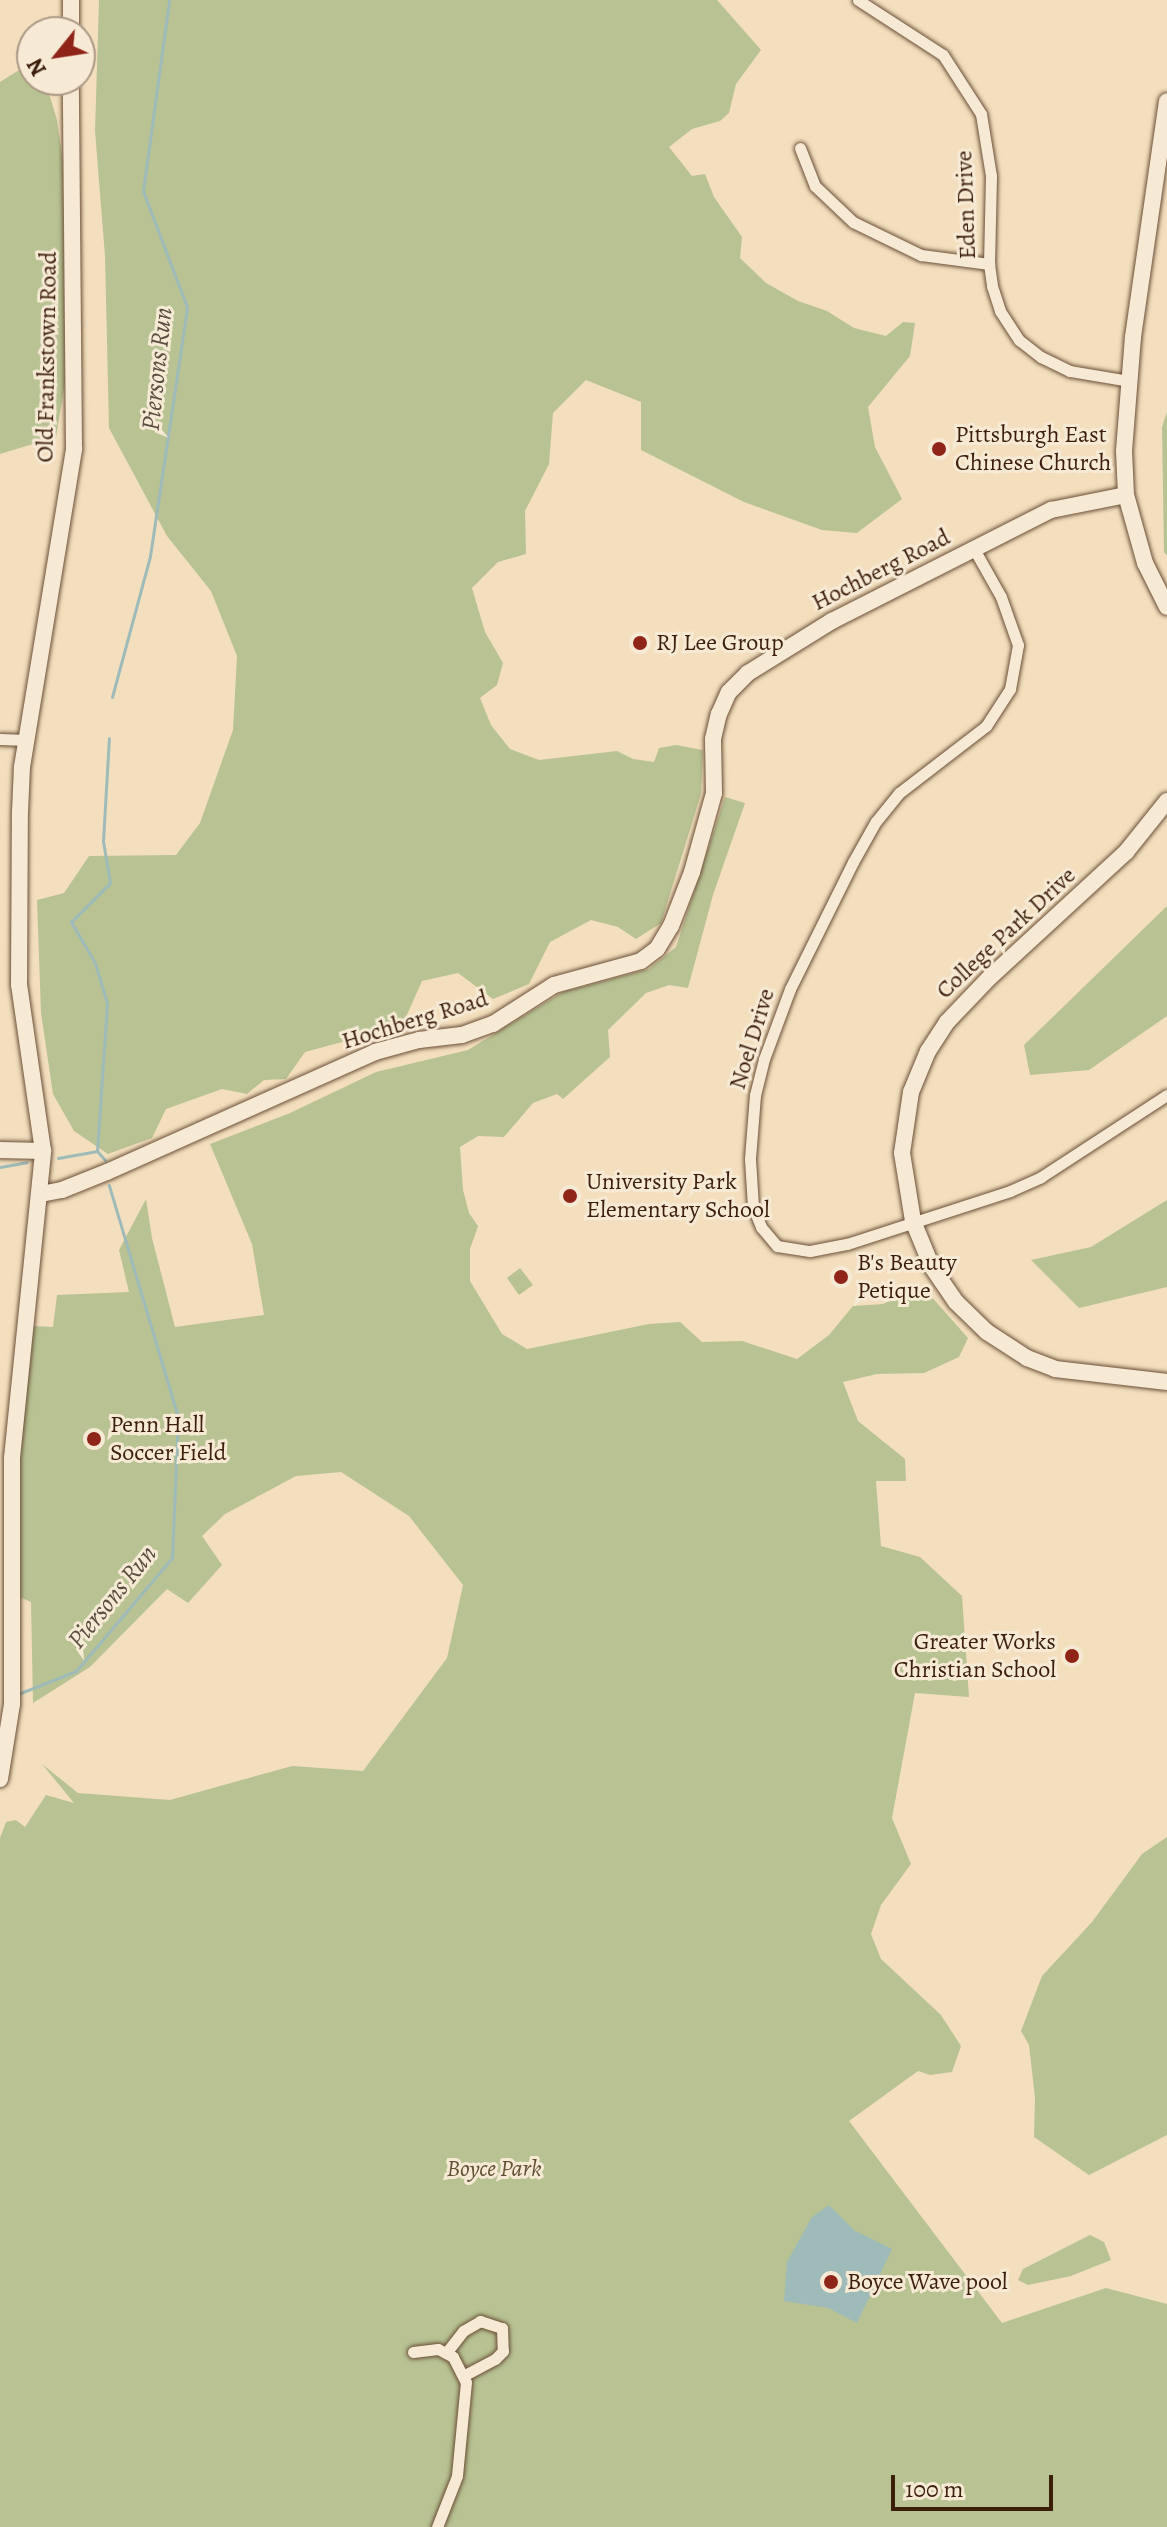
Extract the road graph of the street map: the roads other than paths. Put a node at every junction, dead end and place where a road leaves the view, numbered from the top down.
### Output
1 (858, 0) edge
2 (71, 96) edge
3 (1167, 101) edge
4 (800, 148) dead end
5 (989, 264) junction
6 (1129, 381) junction
7 (1126, 495) junction
8 (974, 549) junction
9 (1167, 607) edge
10 (0, 739) edge
11 (27, 740) junction
12 (1167, 801) edge
13 (1167, 1095) edge
14 (0, 1150) edge
15 (43, 1151) junction
16 (41, 1194) junction
17 (913, 1221) junction
18 (1167, 1382) edge
19 (12, 1458) junction
20 (0, 1477) edge
21 (0, 1779) edge
22 (413, 2352) dead end
23 (446, 2353) junction
24 (465, 2375) junction
25 (437, 2527) edge

1 - 5 street, Eden Drive
2 - 11 street, Old Frankstown Road
3 - 6 street
4 - 5 street
5 - 6 street, Eden Drive
6 - 7 street
7 - 8 street, Hochberg Road
7 - 9 street
8 - 16 street, Hochberg Road
8 - 17 street, Noel Drive
10 - 11 street
11 - 15 street, Old Frankstown Road
12 - 17 street, College Park Drive
13 - 17 street, Noel Drive
14 - 15 street
15 - 16 street, Old Frankstown Road
16 - 19 street, Old Frankstown Road
17 - 18 street, College Park Drive
19 - 20 street
19 - 21 street, Old Frankstown Road
22 - 23 street
23 - 24 street
23 - 24 street
24 - 25 street

